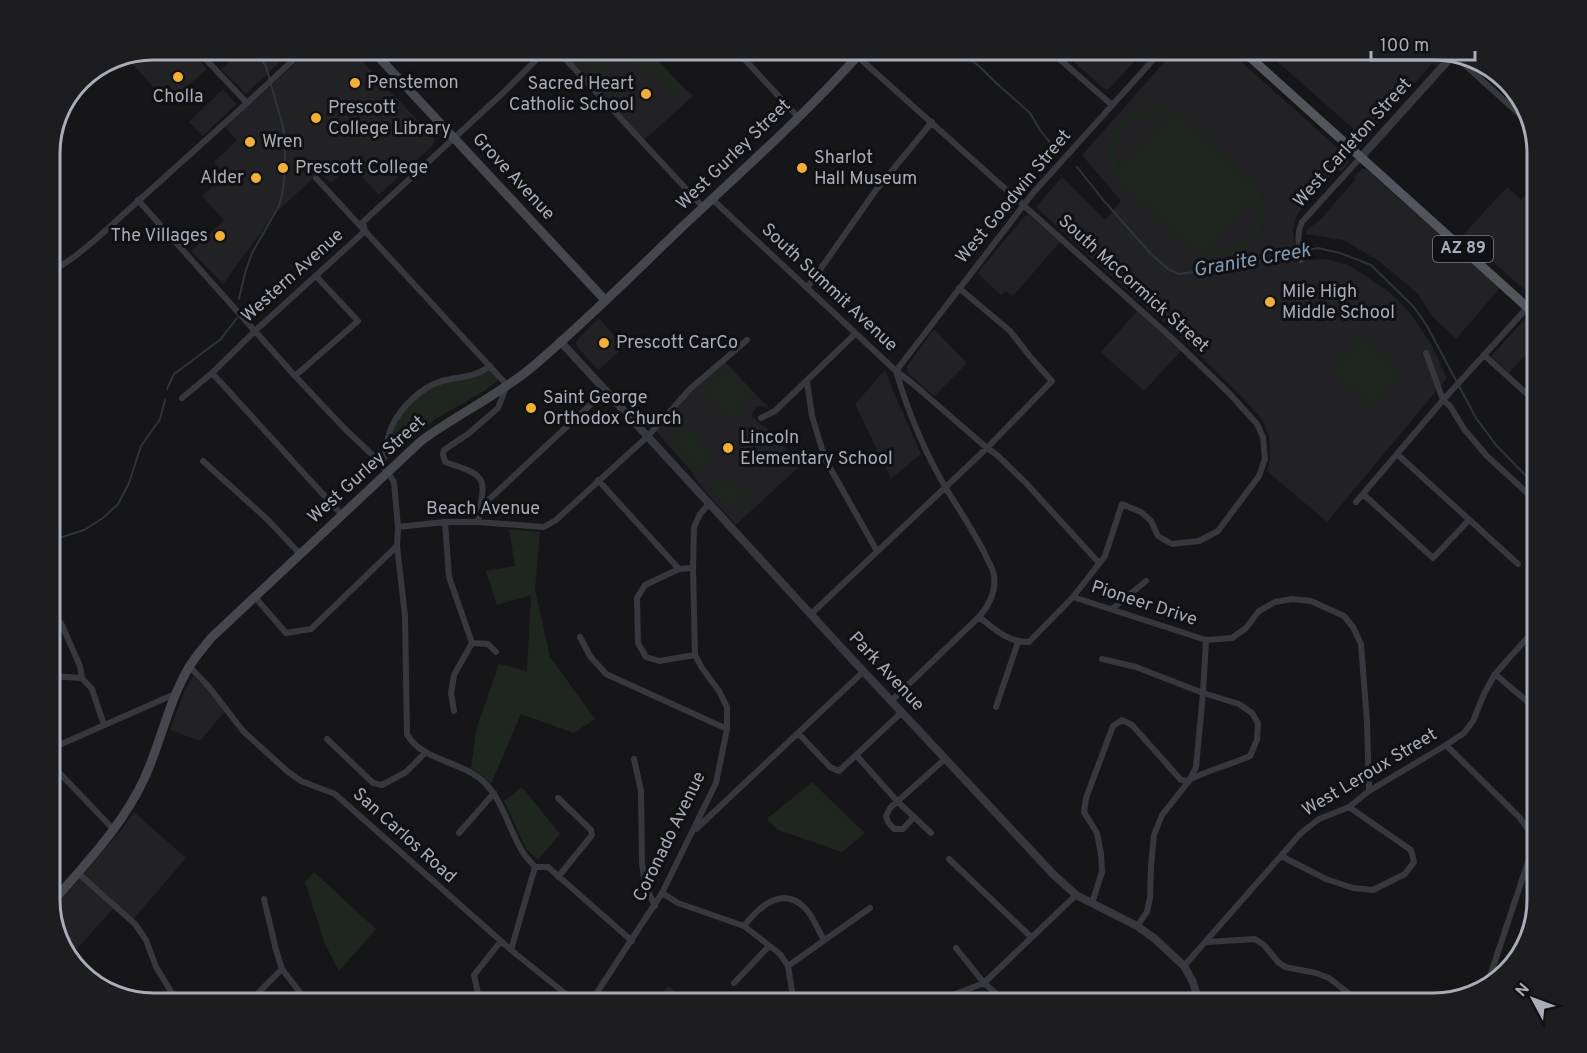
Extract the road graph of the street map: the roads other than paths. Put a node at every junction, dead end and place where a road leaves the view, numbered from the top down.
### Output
1 (206, 60) edge
2 (293, 60) edge
3 (381, 60) edge
4 (536, 60) edge
5 (566, 60) edge
6 (744, 60) edge
7 (851, 60) edge
8 (866, 60) edge
9 (1060, 60) edge
10 (1153, 60) edge
11 (1253, 60) edge
12 (1447, 61) edge
13 (1464, 65) edge
14 (247, 103) junction
15 (1112, 105) junction
16 (1517, 112) edge
17 (798, 117) junction
18 (932, 122) junction
19 (454, 137) junction
20 (1361, 157) junction
21 (316, 178) dead end
22 (712, 199) junction
23 (138, 200) junction
24 (1024, 205) junction
25 (704, 207) junction
26 (365, 231) junction
27 (1301, 260) dead end
28 (60, 266) edge
29 (316, 276) junction
30 (807, 288) junction
31 (959, 288) junction
32 (605, 300) junction
33 (1527, 307) edge
34 (1527, 309) edge
35 (255, 331) junction
36 (855, 333) junction
37 (747, 340) dead end
38 (560, 341) junction
39 (1426, 353) dead end
40 (1484, 355) junction
41 (490, 366) junction
42 (896, 371) junction
43 (212, 373) junction
44 (295, 376) junction
45 (807, 381) junction
46 (507, 385) junction
47 (606, 390) junction
48 (1527, 393) edge
49 (182, 398) dead end
50 (1443, 400) junction
51 (762, 418) dead end
52 (648, 436) junction
53 (987, 448) junction
54 (1397, 454) junction
55 (203, 461) dead end
56 (385, 468) junction
57 (598, 480) junction
58 (946, 487) junction
59 (1527, 492) edge
60 (1363, 494) junction
61 (1356, 502) dead end
62 (710, 504) junction
63 (480, 507) junction
64 (342, 515) junction
65 (1468, 520) junction
66 (445, 522) junction
67 (478, 522) junction
68 (398, 527) junction
69 (397, 546) junction
70 (877, 551) junction
71 (300, 554) junction
72 (1099, 563) junction
73 (1518, 564) dead end
74 (679, 568) junction
75 (693, 568) junction
76 (1146, 581) dead end
77 (254, 596) junction
78 (1073, 597) junction
79 (1112, 609) junction
80 (811, 614) junction
81 (979, 617) junction
82 (60, 623) dead end
83 (580, 637) dead end
84 (1527, 639) edge
85 (1206, 640) junction
86 (1018, 642) junction
87 (472, 643) junction
88 (496, 652) dead end
89 (694, 655) junction
90 (1102, 659) dead end
91 (189, 666) junction
92 (864, 671) junction
93 (1495, 674) junction
94 (60, 677) edge
95 (82, 678) junction
96 (1203, 693) junction
97 (176, 694) junction
98 (891, 700) junction
99 (1527, 701) edge
100 (996, 707) dead end
101 (454, 711) dead end
102 (902, 712) junction
103 (104, 725) junction
104 (727, 729) junction
105 (798, 733) junction
106 (327, 739) dead end
107 (60, 745) edge
108 (1446, 745) junction
109 (426, 752) junction
110 (855, 755) junction
111 (634, 759) dead end
112 (945, 759) junction
113 (60, 773) edge
114 (1189, 781) junction
115 (1369, 791) junction
116 (494, 793) junction
117 (558, 798) dead end
118 (897, 801) junction
119 (1349, 807) junction
120 (914, 818) junction
121 (1527, 828) edge
122 (114, 830) junction
123 (693, 831) junction
124 (459, 833) dead end
125 (931, 833) dead end
126 (1281, 856) junction
127 (949, 859) dead end
128 (1527, 865) edge
129 (535, 867) junction
130 (78, 873) junction
131 (558, 877) junction
132 (662, 893) junction
133 (60, 894) edge
134 (1076, 895) junction
135 (264, 899) dead end
136 (1092, 903) junction
137 (655, 906) junction
138 (870, 908) dead end
139 (744, 926) junction
140 (1137, 926) junction
141 (1031, 937) junction
142 (632, 940) junction
143 (824, 940) junction
144 (501, 941) junction
145 (1206, 942) junction
146 (769, 946) junction
147 (956, 948) dead end
148 (511, 950) junction
149 (788, 966) junction
150 (1184, 966) junction
151 (282, 969) junction
152 (1491, 973) edge
153 (734, 983) dead end
154 (984, 983) junction
155 (171, 993) edge
156 (259, 993) edge
157 (300, 993) edge
158 (478, 993) edge
159 (564, 993) edge
160 (597, 993) edge
161 (792, 993) edge
162 (959, 993) edge
163 (995, 993) edge
164 (1196, 993) edge
165 (1347, 993) edge

1 - 14 street
2 - 14 street
3 - 19 main road, Grove Avenue
4 - 19 street, Western Avenue
5 - 25 street
6 - 17 street
7 - 17 main road, West Gurley Street
8 - 18 street, South McCormick Street
9 - 15 street
10 - 15 street, West Goodwin Street
11 - 20 main road, AZ 89
12 - 20 street, West Carleton Street
13 - 16 street
14 - 23 street
15 - 24 street, West Goodwin Street
17 - 22 main road, West Gurley Street
18 - 24 street, South McCormick Street
18 - 30 street
19 - 26 street, Western Avenue
19 - 32 main road, Grove Avenue
20 - 27 street, West Carleton Street
20 - 33 main road, AZ 89
21 - 26 street
22 - 25 main road, West Gurley Street
22 - 30 street, South Summit Avenue
23 - 28 street
23 - 35 street
24 - 31 street, West Goodwin Street
24 - 72 street, South McCormick Street
25 - 32 main road, West Gurley Street
26 - 29 street, Western Avenue
26 - 41 street
29 - 35 street, Western Avenue
29 - 44 street
30 - 36 street, South Summit Avenue
31 - 42 street, West Goodwin Street
31 - 53 street
32 - 38 main road, West Gurley Street
34 - 40 street
35 - 43 street, Western Avenue
35 - 44 street
36 - 42 street, South Summit Avenue
36 - 45 street
37 - 52 street, Beach Avenue
38 - 46 main road, West Gurley Street
38 - 47 street, Park Avenue
39 - 50 street
40 - 48 street
40 - 50 street
41 - 46 street
41 - 56 street
42 - 53 street
42 - 58 street, South Summit Avenue
43 - 49 street, Western Avenue
43 - 64 street
44 - 56 street
45 - 51 street
45 - 70 street
46 - 56 main road, West Gurley Street
46 - 63 street
47 - 52 street, Park Avenue
47 - 63 street
50 - 54 street
50 - 59 street
52 - 57 street, Beach Avenue
52 - 62 street, Park Avenue
53 - 58 street
53 - 72 street
54 - 60 street
54 - 65 street
55 - 71 street
56 - 64 main road, West Gurley Street
56 - 68 street
57 - 67 street, Beach Avenue
57 - 74 street
58 - 70 street
58 - 81 street, South Summit Avenue
60 - 61 street
60 - 65 street
62 - 75 street
62 - 80 street, Park Avenue
63 - 67 street
64 - 71 main road, West Gurley Street
65 - 73 street
66 - 67 street, Beach Avenue
66 - 68 street, Beach Avenue
66 - 87 street
68 - 69 street
69 - 77 street
69 - 109 street
70 - 80 street
71 - 77 main road, West Gurley Street
72 - 78 street
74 - 75 street
74 - 89 street
75 - 89 street
76 - 79 street
77 - 91 main road, West Gurley Street
78 - 79 street, Pioneer Drive
78 - 86 street, Pioneer Drive
79 - 85 street, Pioneer Drive
80 - 92 street, Park Avenue
81 - 86 street
81 - 98 street
82 - 95 street
83 - 104 street
84 - 93 street, West Leroux Street
85 - 96 street
85 - 115 street, Pioneer Drive
86 - 100 street
87 - 88 street
87 - 101 street
89 - 104 street, Coronado Avenue
90 - 96 street
91 - 97 main road, West Gurley Street
91 - 144 street, San Carlos Road
92 - 98 street, Park Avenue
92 - 105 street
93 - 99 street
93 - 108 street, West Leroux Street
94 - 95 street
95 - 103 street
96 - 114 street
96 - 114 street
97 - 103 street
97 - 122 main road, West Gurley Street
98 - 102 street, Park Avenue
102 - 110 street
102 - 112 street, Park Avenue
103 - 107 street
104 - 123 street, Coronado Avenue
105 - 110 street
105 - 123 street
106 - 109 street
108 - 115 street, West Leroux Street
108 - 121 street
109 - 116 street
110 - 118 street
111 - 137 street
112 - 118 street
112 - 134 street, Park Avenue
113 - 122 street
114 - 136 street
114 - 140 street
115 - 119 street, West Leroux Street
116 - 124 street
116 - 129 street
117 - 131 street
118 - 120 street
118 - 120 street
119 - 126 street, West Leroux Street
119 - 126 street
120 - 125 street
122 - 130 main road, West Gurley Street
123 - 132 street, Coronado Avenue
126 - 145 street, West Leroux Street
127 - 141 street
128 - 152 street
129 - 131 street
129 - 148 street
130 - 133 main road, West Gurley Street
130 - 155 street
131 - 142 street
132 - 137 street, Coronado Avenue
132 - 139 street
134 - 136 street, Park Avenue
134 - 141 street
135 - 151 street
136 - 140 street, Park Avenue
137 - 142 street, Coronado Avenue
138 - 143 street
139 - 143 street
139 - 146 street
140 - 150 street, Park Avenue
141 - 154 street
142 - 160 street, Coronado Avenue
143 - 149 street
144 - 148 street, San Carlos Road
144 - 158 street
145 - 150 street, West Leroux Street
145 - 165 street
146 - 149 street
146 - 153 street
147 - 154 street
148 - 159 street, San Carlos Road
149 - 161 street
150 - 164 street, Park Avenue
151 - 156 street
151 - 157 street
154 - 162 street
154 - 163 street

